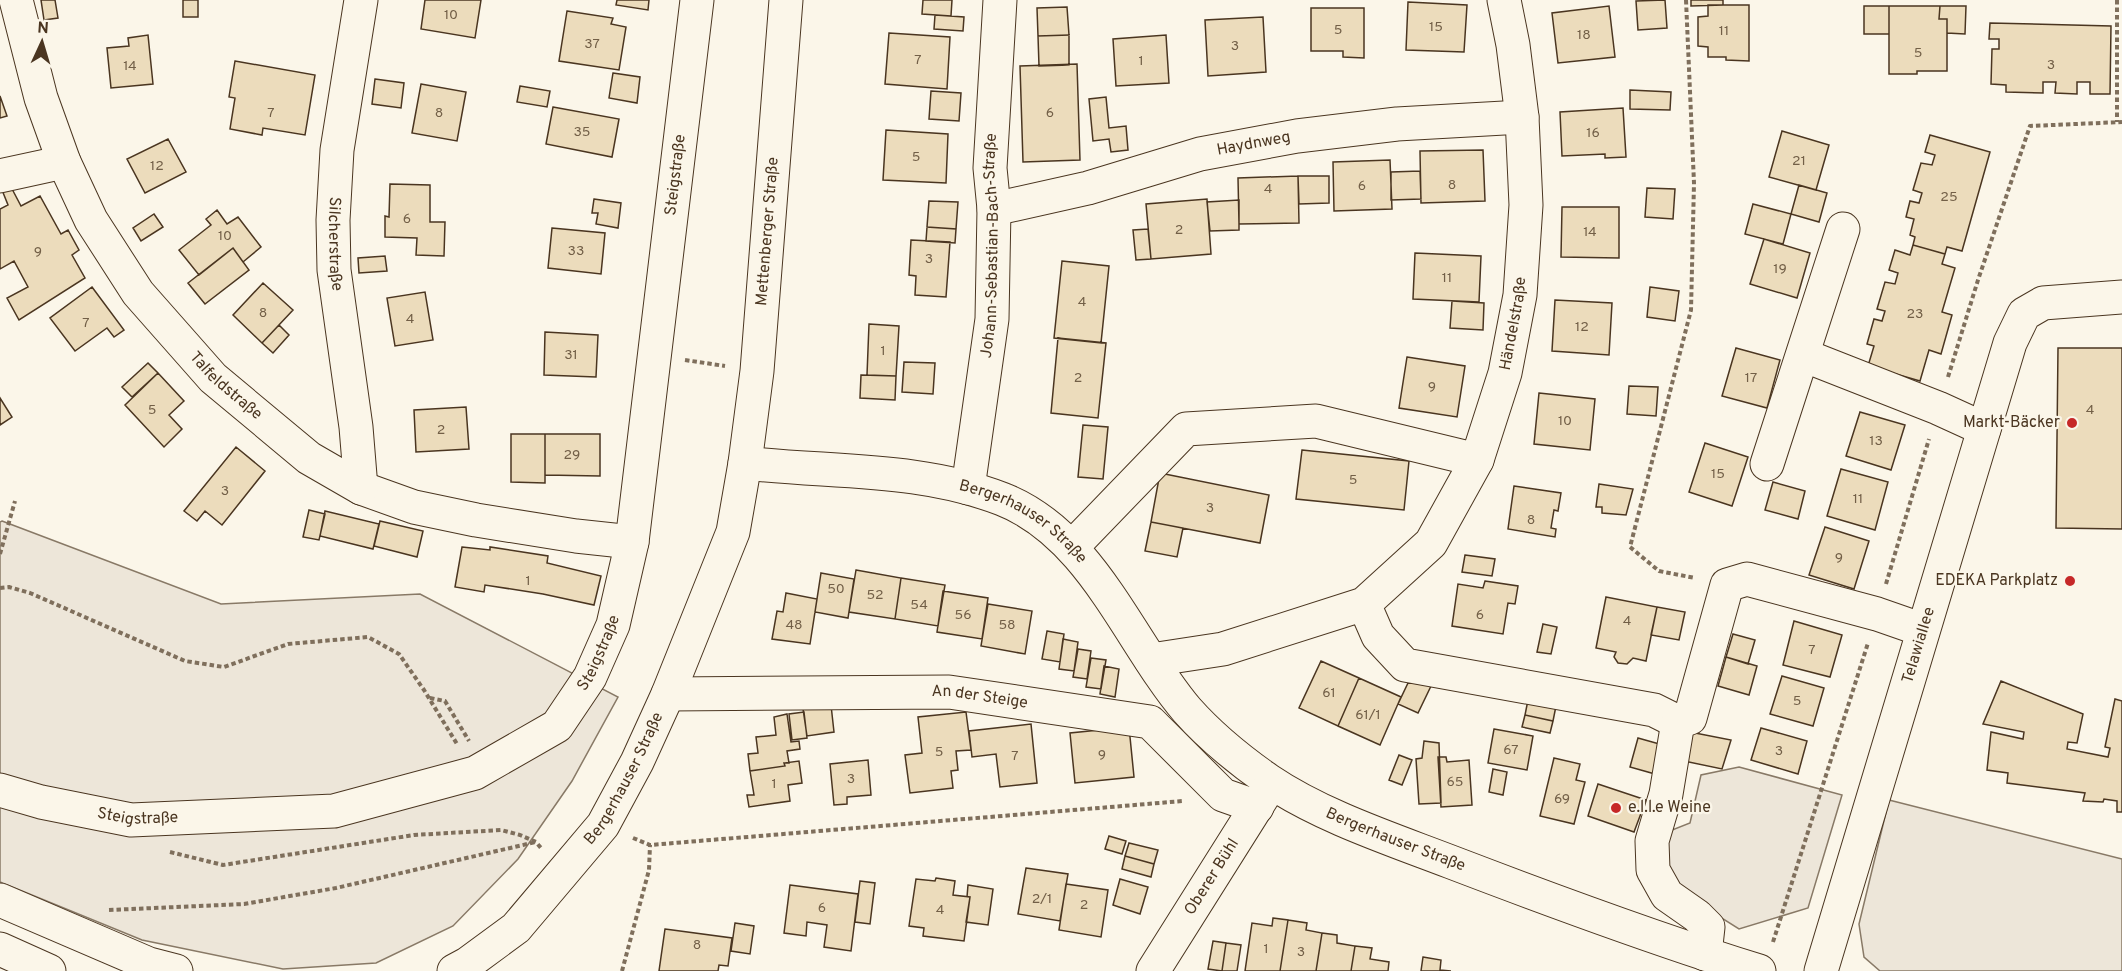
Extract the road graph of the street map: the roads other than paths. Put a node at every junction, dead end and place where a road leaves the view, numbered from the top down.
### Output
1 (16, 0) edge
2 (361, 0) edge
3 (697, 0) edge
4 (786, 0) edge
5 (1000, 0) edge
6 (1504, 0) edge
7 (1522, 117) junction
8 (64, 162) junction
9 (0, 176) edge
10 (994, 209) junction
11 (1843, 229) dead end
12 (2122, 297) edge
13 (1803, 356) junction
14 (1984, 429) junction
15 (1477, 460) junction
16 (745, 463) junction
17 (1767, 464) dead end
18 (361, 488) junction
19 (968, 488) junction
20 (632, 542) junction
21 (1072, 547) junction
22 (1364, 604) junction
23 (1923, 630) junction
24 (1151, 660) junction
25 (668, 694) junction
26 (1678, 722) junction
27 (0, 790) edge
28 (1264, 795) junction
29 (0, 900) edge
30 (0, 949) edge
31 (1705, 954) junction
32 (1765, 959) edge
33 (49, 971) edge
34 (176, 971) edge
35 (454, 971) edge
36 (1153, 971) edge
37 (1821, 971) edge

1 - 8 street, Talfeldstraße
2 - 18 street, Silcherstraße
3 - 20 street, Steigstraße
4 - 16 street, Mettenberger Straße
5 - 10 street, Johann-Sebastian-Bach-Straße
6 - 7 street, Händelstraße
7 - 10 street, Haydnweg
7 - 15 street, Händelstraße
8 - 9 street
8 - 18 street, Talfeldstraße
10 - 19 street, Johann-Sebastian-Bach-Straße
11 - 13 street
12 - 14 street, Telawiallee
13 - 14 street
13 - 17 street
14 - 23 street, Telawiallee
15 - 21 street
15 - 22 street, Händelstraße
16 - 19 street, Bergerhauser Straße
16 - 25 street, Bergerhauser Straße
18 - 20 street, Talfeldstraße
19 - 21 street, Bergerhauser Straße
20 - 27 street, Steigstraße
21 - 24 street, Bergerhauser Straße
22 - 24 street, Händelstraße
22 - 26 street
23 - 26 street
23 - 37 street, Telawiallee
24 - 28 street, Bergerhauser Straße
25 - 28 street, An der Steige
25 - 35 street, Bergerhauser Straße
26 - 31 street
28 - 31 street, Bergerhauser Straße
28 - 36 street, Oberer Bühl
29 - 34 street
30 - 33 street
31 - 32 street, Bergerhauser Straße

